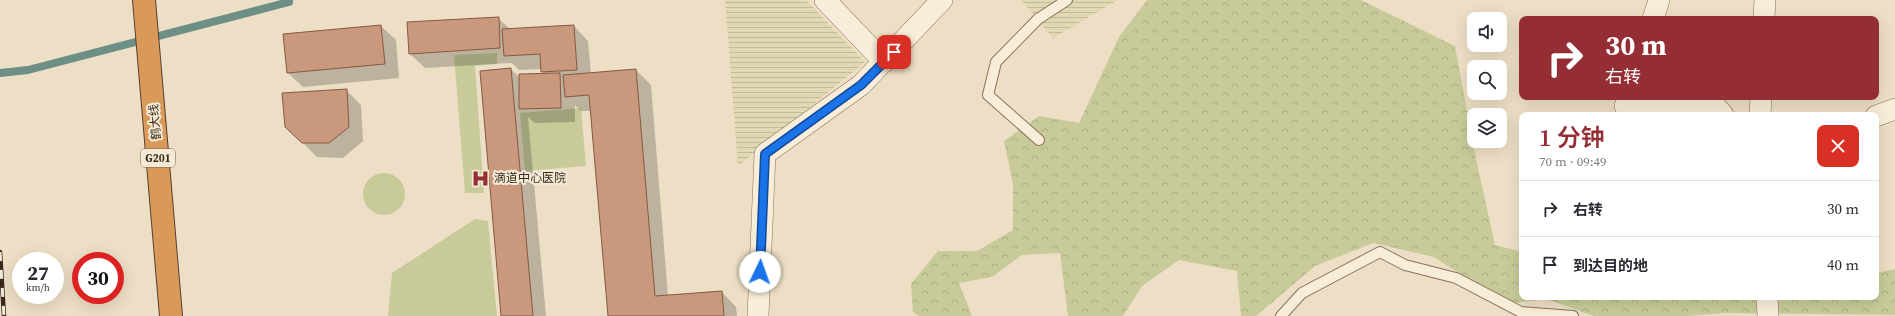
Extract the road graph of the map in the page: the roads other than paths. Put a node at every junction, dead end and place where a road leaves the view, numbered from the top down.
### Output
1 (144, 0) edge
2 (825, 0) edge
3 (942, 0) edge
4 (1067, 0) edge
5 (1660, 0) edge
6 (1765, 0) edge
7 (1654, 16) edge
8 (1764, 16) edge
9 (884, 62) junction
10 (1627, 100) edge
11 (1761, 100) edge
12 (1895, 109) edge
13 (1720, 112) edge
14 (1760, 112) edge
15 (1879, 115) edge
16 (1039, 140) dead end
17 (1767, 300) edge
18 (171, 316) edge
19 (758, 316) edge
20 (1281, 316) edge
21 (1573, 316) edge
22 (1768, 316) edge

1 - 18 highway, 鹤大线 / G201
2 - 9 street
3 - 9 street
4 - 16 lane
5 - 7 street
6 - 8 street
9 - 19 street
10 - 13 street
11 - 14 street
12 - 15 street
17 - 22 street
20 - 21 lane

